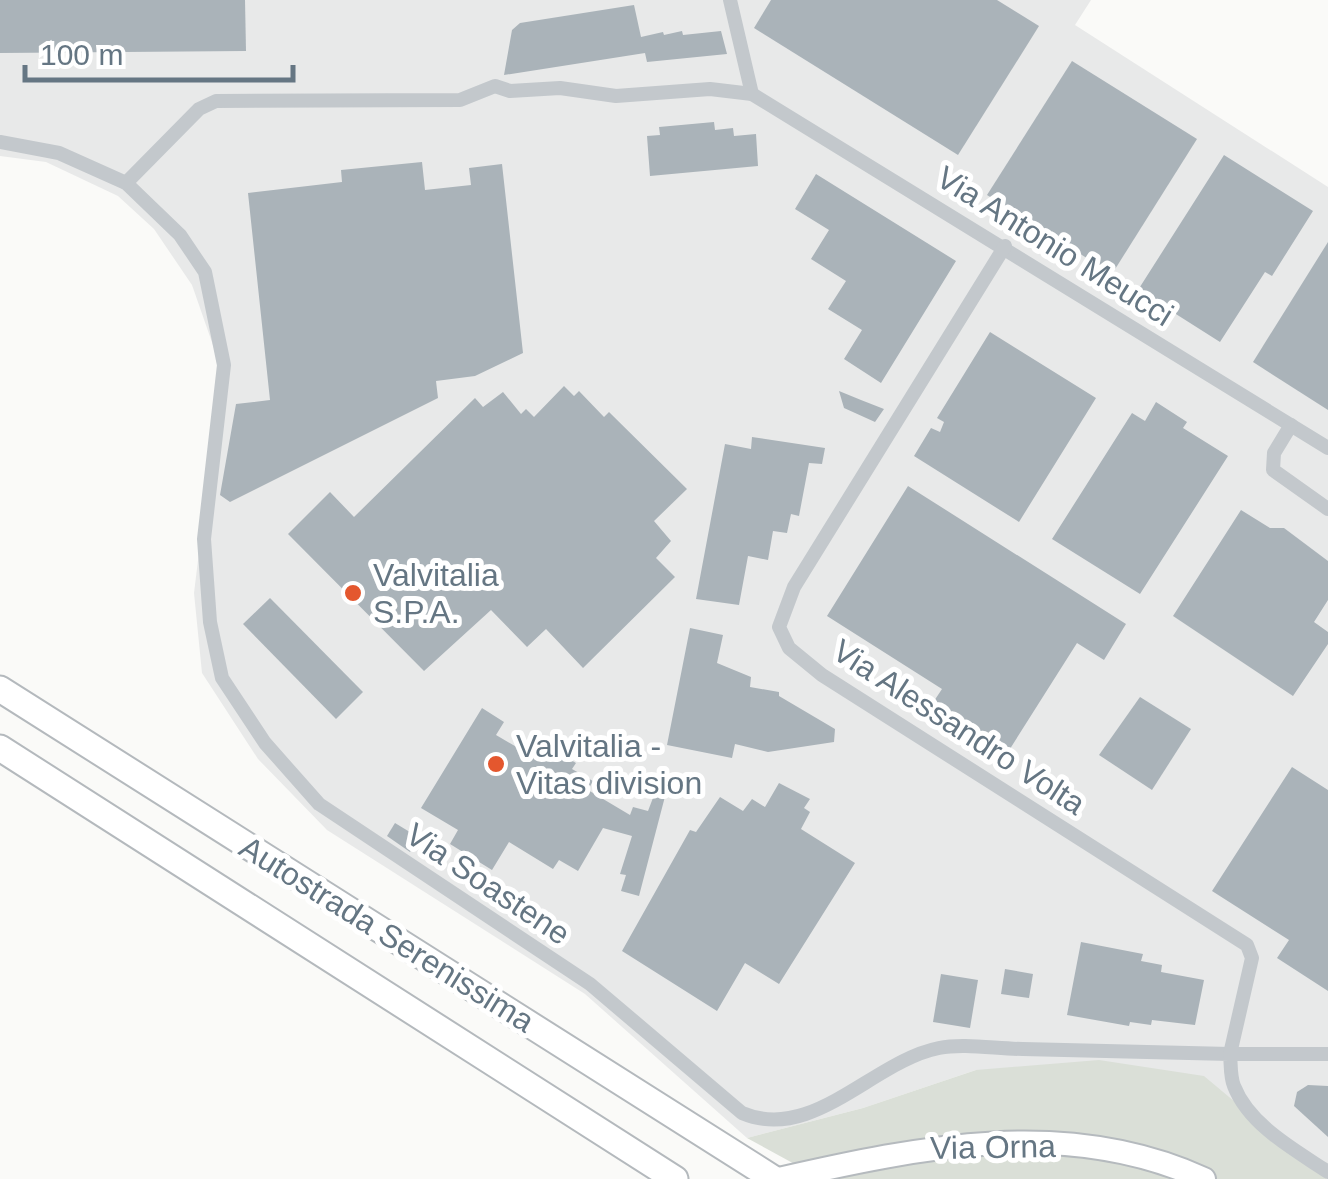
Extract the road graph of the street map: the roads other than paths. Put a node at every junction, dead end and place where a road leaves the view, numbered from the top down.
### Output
1 (730, 0) edge
2 (752, 94) junction
3 (0, 142) edge
4 (126, 183) junction
5 (1005, 246) junction
6 (1291, 424) junction
7 (1328, 448) edge
8 (1328, 509) edge
9 (0, 688) edge
10 (0, 748) edge
11 (1230, 1054) junction
12 (1328, 1054) edge
13 (1328, 1172) edge
14 (784, 1178) edge
15 (674, 1179) edge
16 (1204, 1179) edge

1 - 2 street
2 - 4 street
2 - 5 street, Via Antonio Meucci
3 - 4 street, Via Soastene
4 - 11 street, Via Soastene
5 - 6 street, Via Antonio Meucci
5 - 11 street, Via Alessandro Volta
6 - 7 street, Via Antonio Meucci
6 - 8 street
9 - 14 highway, Autostrada Serenissima
10 - 15 highway, Autostrada Serenissima
11 - 12 street
11 - 13 street
14 - 16 main road, Via Orna

